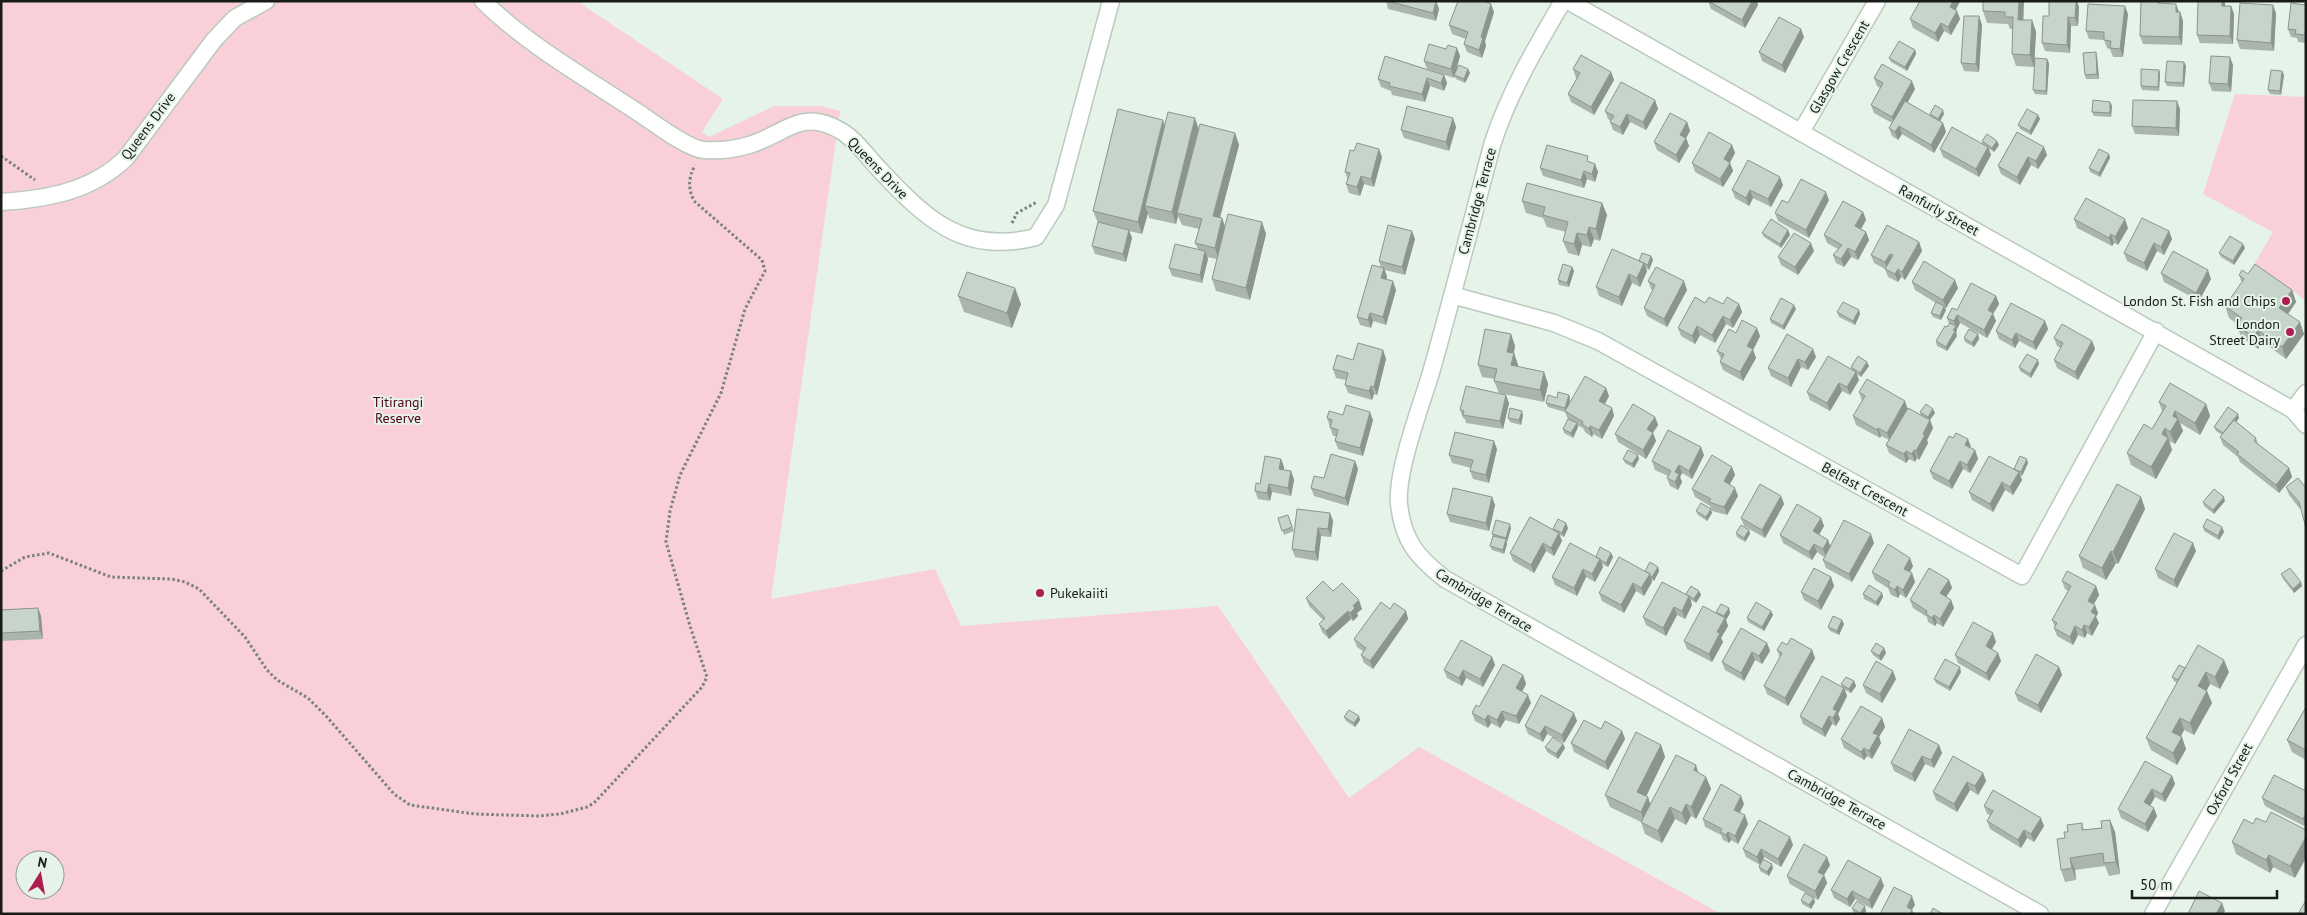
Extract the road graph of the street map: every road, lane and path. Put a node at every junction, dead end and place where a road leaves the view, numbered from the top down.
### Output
1 (266, 1) edge
2 (483, 1) edge
3 (1112, 1) edge
4 (1563, 1) edge
5 (1568, 1) edge
6 (1877, 1) edge
7 (1801, 132) junction
8 (703, 150) junction
9 (1, 156) edge
10 (1040, 193) dead end
11 (59, 194) junction
12 (1, 202) edge
13 (1010, 232) dead end
14 (1452, 295) junction
15 (2156, 331) junction
16 (2306, 393) edge
17 (2294, 410) junction
18 (2306, 425) edge
19 (1, 572) edge
20 (2306, 645) edge
21 (2040, 914) edge
22 (2153, 914) edge

1 - 11 street, Queens Drive
2 - 8 street
3 - 8 street, Queens Drive
4 - 14 street, Cambridge Terrace
5 - 7 street, Ranfurly Street
6 - 7 street, Glasgow Crescent
7 - 15 street, Ranfurly Street
8 - 19 path
9 - 11 path
10 - 13 path
11 - 12 street, Queens Drive
14 - 15 street, Belfast Crescent
14 - 21 street, Cambridge Terrace
15 - 17 street, Ranfurly Street
16 - 17 street
17 - 18 street, Ranfurly Street
20 - 22 street, Oxford Street

